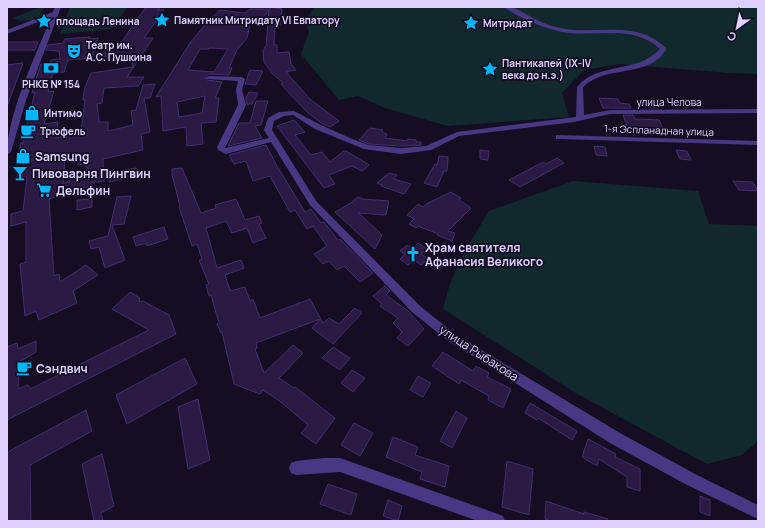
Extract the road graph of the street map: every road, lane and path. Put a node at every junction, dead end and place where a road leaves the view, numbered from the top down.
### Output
1 (508, 7) edge
2 (57, 10) edge
3 (7, 32) edge
4 (209, 78) dead end
5 (758, 111) edge
6 (294, 113) joint
7 (580, 118) junction
8 (559, 136) dead end
9 (274, 139) junction
10 (758, 143) edge
11 (7, 152) edge
12 (296, 468) dead end
13 (758, 512) edge
14 (498, 521) edge

1 - 7 street
2 - 3 street
2 - 11 street
4 - 9 street
5 - 7 street, улица Челова
6 - 7 street, улица Челова
6 - 9 street, улица Рыбакова
8 - 10 street, 1-я Эспланадная улица
9 - 13 street, улица Рыбакова
12 - 14 street

